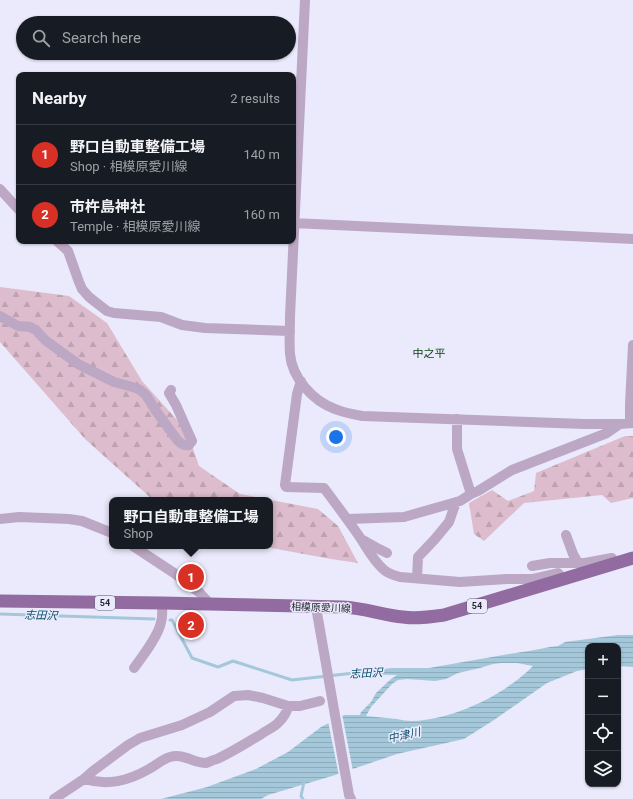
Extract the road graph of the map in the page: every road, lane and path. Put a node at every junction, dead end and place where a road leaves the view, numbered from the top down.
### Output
1 (305, 0) edge
2 (296, 182) edge
3 (0, 189) edge
4 (16, 207) edge
5 (296, 223) edge
6 (633, 239) edge
7 (60, 244) edge
8 (293, 244) edge
9 (0, 316) edge
10 (290, 331) junction
11 (633, 344) edge
12 (300, 381) junction
13 (171, 390) dead end
14 (457, 420) junction
15 (632, 423) edge
16 (620, 424) junction
17 (471, 494) junction
18 (456, 502) junction
19 (0, 519) edge
20 (348, 519) junction
21 (109, 532) edge
22 (566, 535) dead end
23 (361, 539) junction
24 (137, 549) edge
25 (387, 553) dead end
26 (633, 558) edge
27 (578, 563) junction
28 (616, 563) junction
29 (532, 566) dead end
30 (417, 578) junction
31 (563, 579) junction
32 (0, 601) edge
33 (162, 603) junction
34 (210, 604) junction
35 (316, 607) junction
36 (134, 668) dead end
37 (320, 701) dead end
38 (288, 706) junction
39 (84, 779) junction
40 (350, 797) edge
41 (54, 799) edge

1 - 2 street
3 - 4 street
5 - 6 street
7 - 10 street
8 - 10 street
9 - 13 street
10 - 12 street
11 - 15 street
12 - 14 street
12 - 20 street
14 - 16 street
14 - 17 street
15 - 16 street
16 - 17 street
17 - 18 street
18 - 20 street
18 - 30 street
19 - 21 street
20 - 23 street
22 - 27 street
23 - 25 street
23 - 30 street
24 - 34 street
26 - 28 main road, 相模原愛川線 / 54
27 - 28 street
27 - 29 street
28 - 31 main road, 相模原愛川線 / 54
30 - 31 street
31 - 35 main road, 相模原愛川線 / 54
32 - 33 main road, 相模原愛川線 / 54
33 - 34 main road, 相模原愛川線 / 54
33 - 36 street
34 - 35 main road, 相模原愛川線 / 54
35 - 40 street
37 - 38 street
38 - 39 street
38 - 39 street
39 - 41 street

